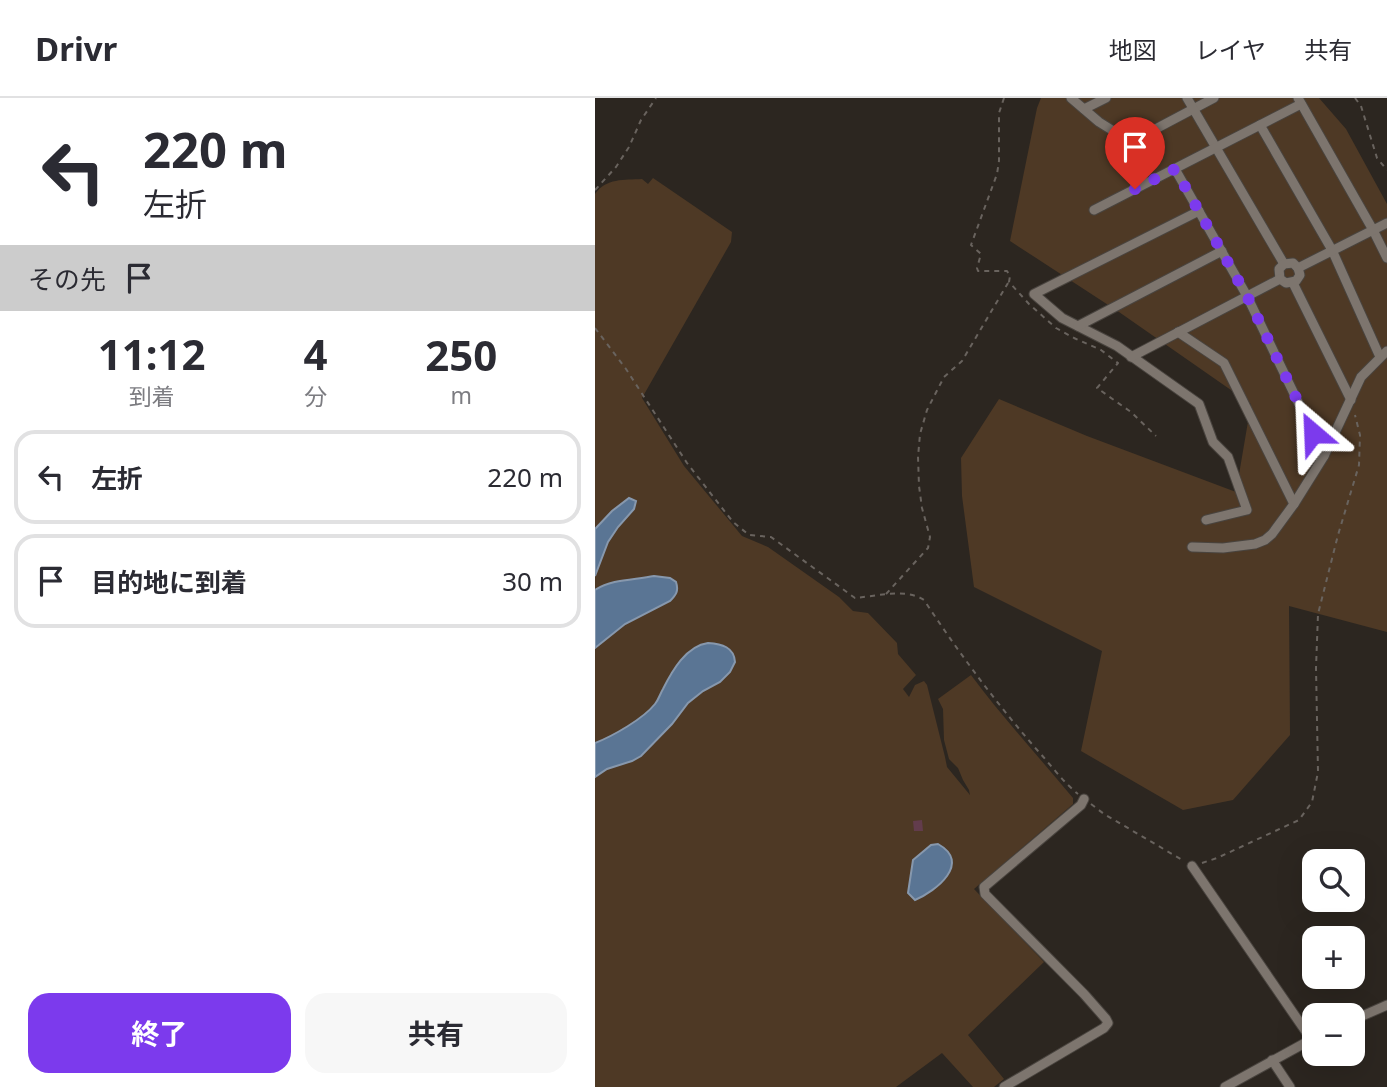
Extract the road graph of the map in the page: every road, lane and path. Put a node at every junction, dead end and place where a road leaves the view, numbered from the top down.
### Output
1 (656, 98) edge
2 (1005, 98) edge
3 (1071, 98) edge
4 (1106, 98) edge
5 (1187, 98) edge
6 (1214, 98) edge
7 (1355, 98) edge
8 (1299, 101) edge
9 (1084, 109) junction
10 (1193, 109) junction
11 (1260, 125) junction
12 (1216, 148) junction
13 (1175, 169) junction
14 (1387, 170) edge
15 (595, 190) edge
16 (1094, 209) dead end
17 (1199, 211) junction
18 (1387, 223) edge
19 (1373, 230) junction
20 (1332, 250) junction
21 (1222, 251) junction
22 (1387, 258) edge
23 (1284, 264) junction
24 (1298, 268) junction
25 (1280, 279) junction
26 (1293, 283) junction
27 (1247, 296) junction
28 (1078, 326) junction
29 (595, 328) edge
30 (1178, 332) junction
31 (1383, 354) edge
32 (1131, 357) junction
33 (1118, 363) dead end
34 (1351, 400) junction
35 (1156, 436) dead end
36 (1324, 456) junction
37 (1294, 503) junction
38 (1206, 520) dead end
39 (1192, 547) dead end
40 (885, 595) junction
41 (1084, 799) junction
42 (1192, 866) junction
43 (1387, 1005) edge
44 (1365, 1015) edge
45 (1302, 1023) edge
46 (1302, 1045) edge
47 (1272, 1060) junction
48 (1003, 1087) edge
49 (1225, 1087) edge
50 (1290, 1087) edge

1 - 15 path
2 - 40 path
3 - 9 street
4 - 9 street
5 - 10 street
6 - 10 street
7 - 14 path
8 - 11 street
8 - 19 street
9 - 10 street
10 - 12 street
11 - 12 street
11 - 20 street
12 - 13 street
12 - 23 street
13 - 16 street
13 - 17 street
17 - 21 street
17 - 28 street
18 - 19 street
19 - 20 street
19 - 22 street
20 - 24 street
20 - 31 street
21 - 27 street
21 - 28 street
23 - 24 street
23 - 25 street
24 - 26 street
25 - 26 street
25 - 27 street
26 - 34 street
27 - 30 street
27 - 36 street
28 - 32 street
29 - 40 path
30 - 32 street
30 - 37 street
31 - 34 street
32 - 38 street
33 - 35 path
34 - 36 street
34 - 42 path
36 - 37 street
37 - 39 street
40 - 41 path
41 - 42 path
41 - 48 street
42 - 45 street
43 - 44 street
46 - 47 street
47 - 49 street
47 - 50 street

